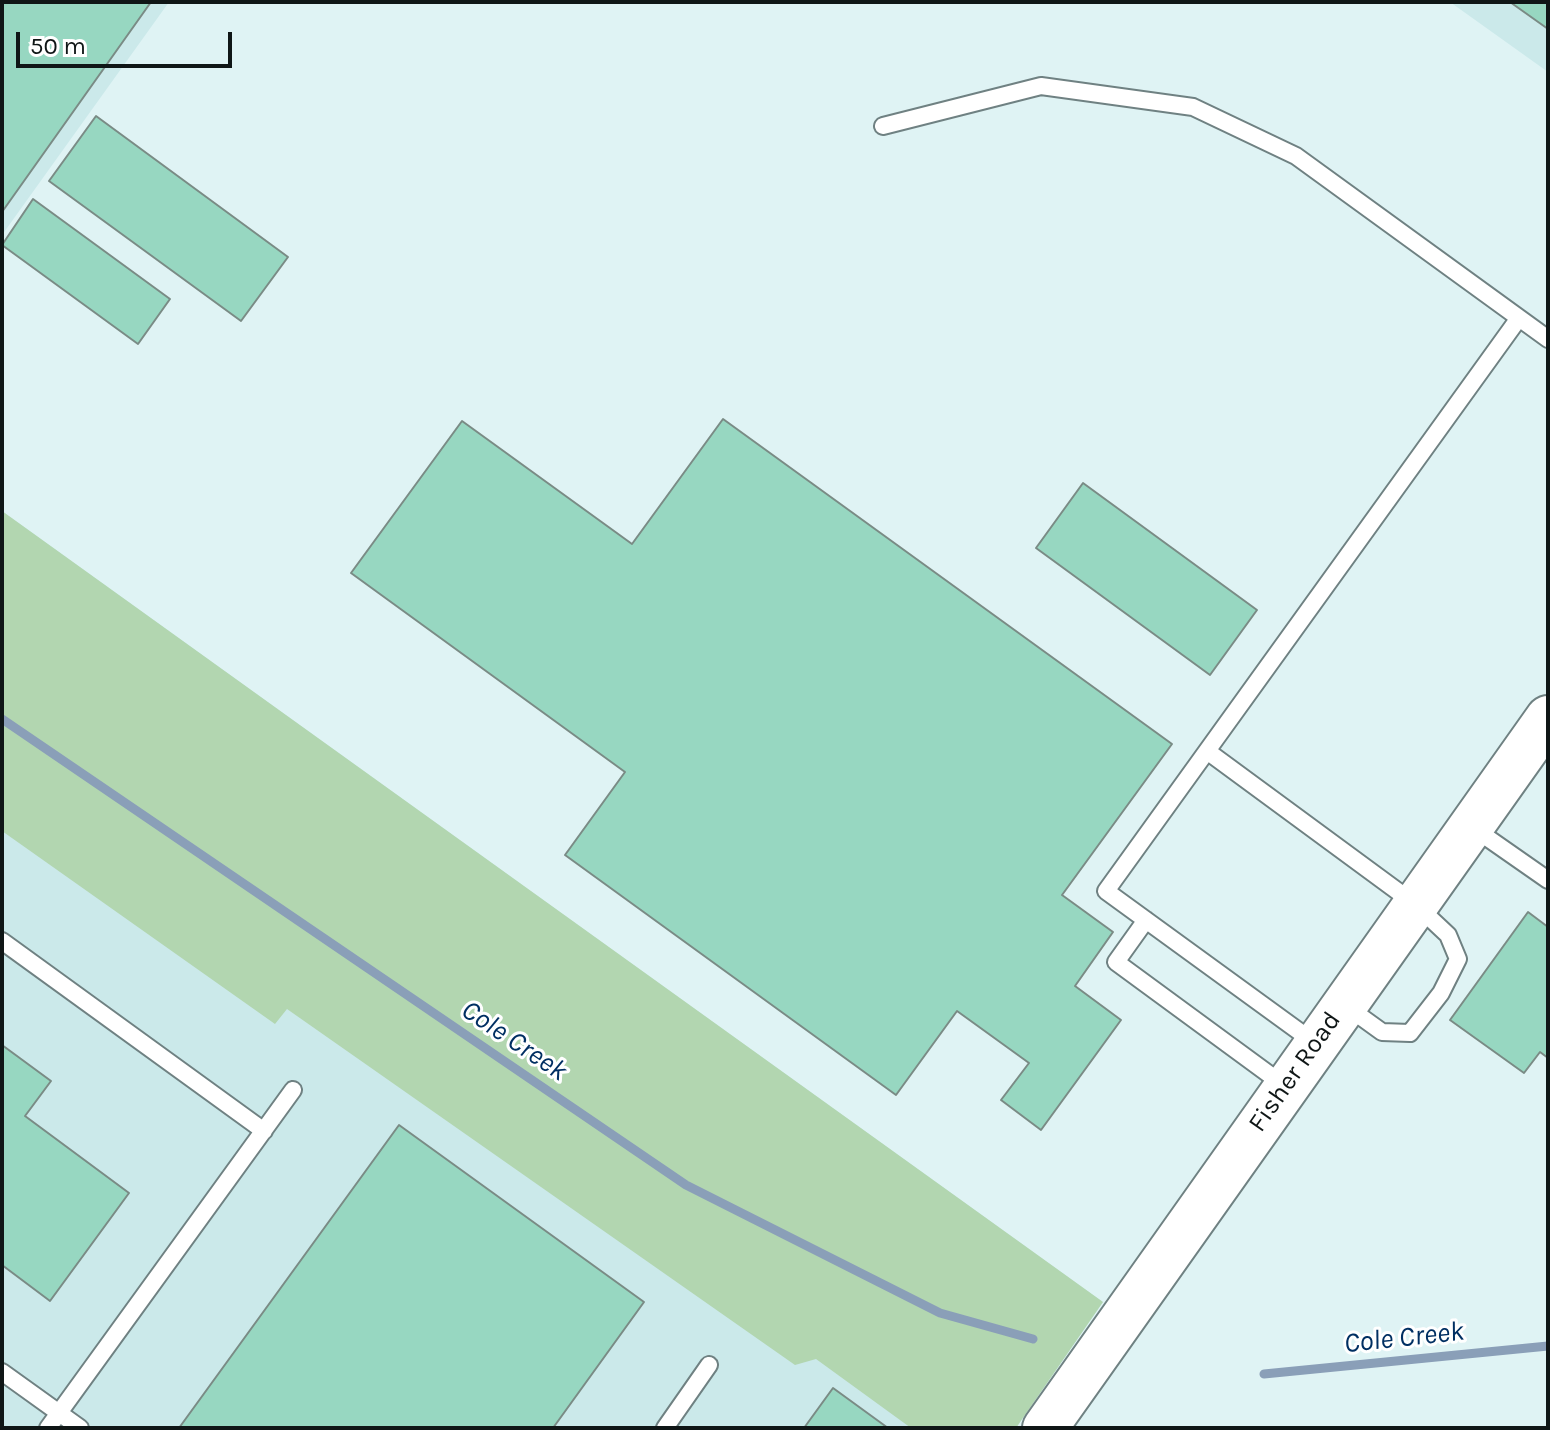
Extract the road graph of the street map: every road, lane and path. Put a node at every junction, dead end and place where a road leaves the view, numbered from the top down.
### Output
1 (883, 126) dead end
2 (1519, 318) junction
3 (1548, 339) edge
4 (1548, 718) edge
5 (1207, 751) junction
6 (1471, 826) junction
7 (1548, 880) edge
8 (1415, 904) junction
9 (1146, 920) junction
10 (2, 941) edge
11 (1343, 1004) junction
12 (1315, 1043) junction
13 (1285, 1086) junction
14 (293, 1090) dead end
15 (264, 1131) junction
16 (709, 1365) dead end
17 (2, 1372) edge
18 (59, 1413) junction
19 (48, 1428) edge
20 (80, 1428) edge
21 (665, 1428) edge
22 (1045, 1428) edge

1 - 2 lane
2 - 3 lane
2 - 5 lane
4 - 6 street, Fisher Road
5 - 8 lane
5 - 9 lane
6 - 7 lane
6 - 8 street, Fisher Road
8 - 11 street, Fisher Road
8 - 11 lane
9 - 12 lane
9 - 13 lane
10 - 15 lane
11 - 12 street, Fisher Road
12 - 13 street, Fisher Road
13 - 22 street, Fisher Road
14 - 15 lane
15 - 18 lane
16 - 21 lane
17 - 18 lane
18 - 19 lane
18 - 20 lane

